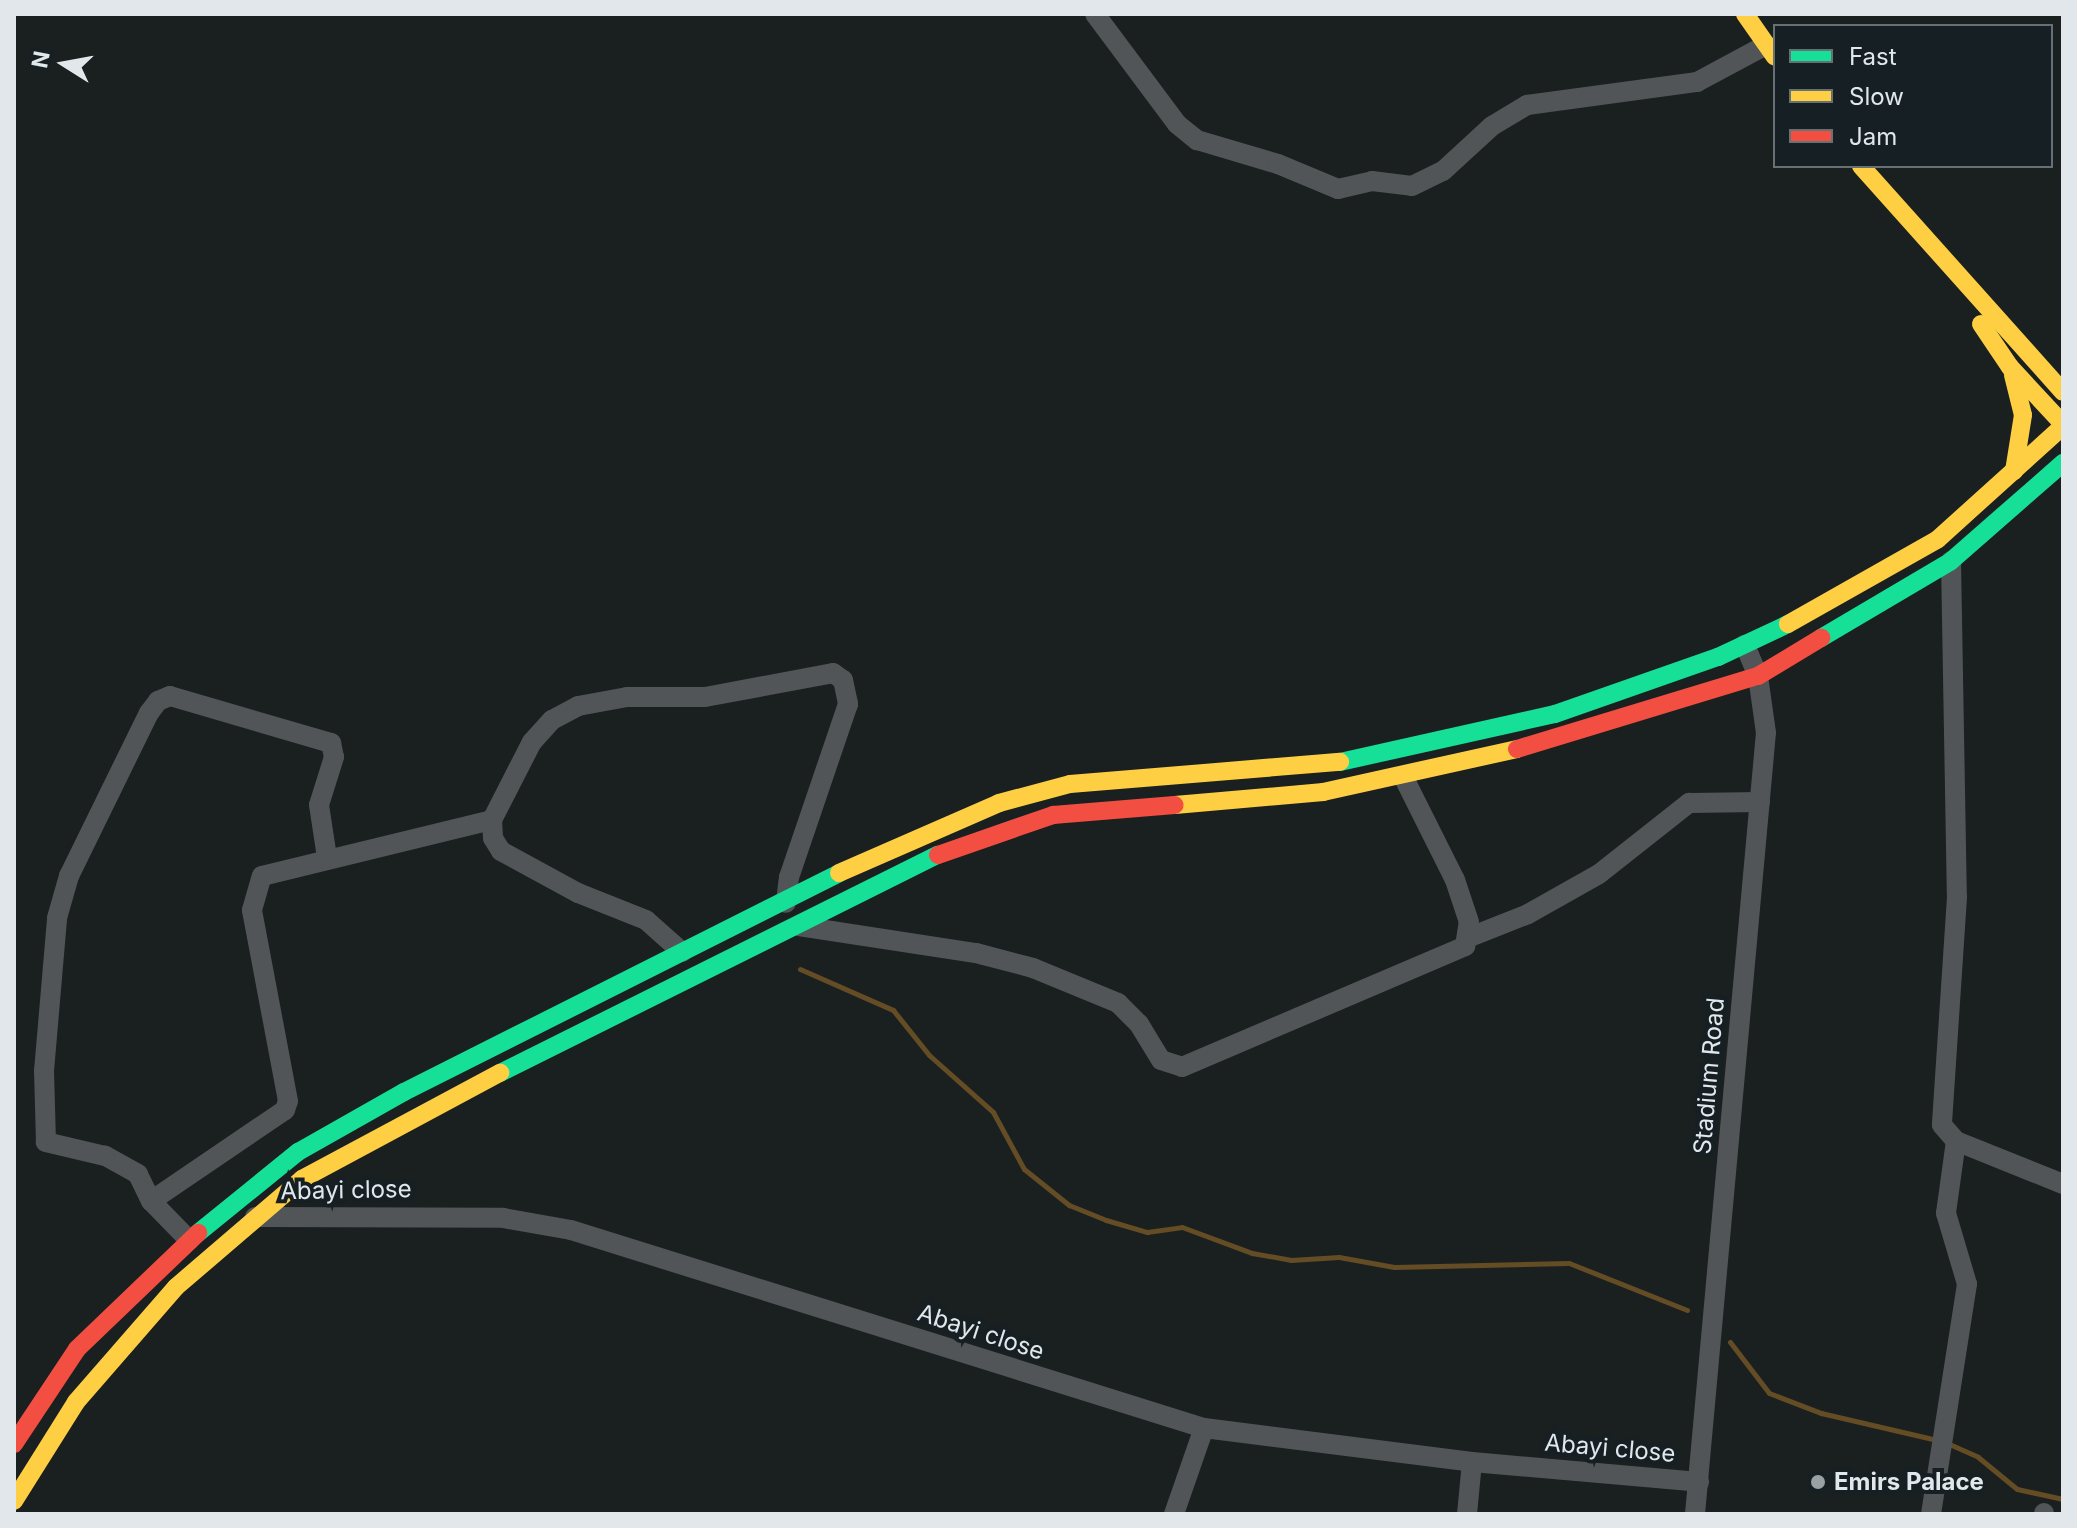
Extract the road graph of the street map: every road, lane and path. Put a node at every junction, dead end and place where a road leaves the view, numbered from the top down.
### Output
1 (1095, 14) edge
2 (1745, 14) edge
3 (1771, 51) edge
4 (1863, 168) edge
5 (1923, 241) junction
6 (2010, 367) junction
7 (2063, 392) edge
8 (2063, 425) edge
9 (2063, 463) edge
10 (2014, 471) junction
11 (2058, 494) dead end
12 (2007, 511) junction
13 (1951, 561) junction
14 (1745, 645) junction
15 (1758, 676) junction
16 (1404, 778) junction
17 (1760, 802) junction
18 (492, 820) junction
19 (327, 857) junction
20 (786, 903) junction
21 (799, 926) junction
22 (1470, 937) junction
23 (682, 952) junction
24 (1956, 1141) junction
25 (2063, 1184) edge
26 (151, 1201) junction
27 (255, 1217) junction
28 (189, 1240) junction
29 (1204, 1428) junction
30 (14, 1444) edge
31 (1472, 1462) junction
32 (1699, 1482) junction
33 (14, 1501) edge
34 (1174, 1514) edge
35 (1467, 1514) edge
36 (1695, 1514) edge
37 (1931, 1514) edge

1 - 3 street
2 - 3 street
4 - 5 street
5 - 6 street
5 - 7 street
6 - 8 street
6 - 10 street
8 - 10 street
9 - 12 street
10 - 14 street
11 - 12 street
12 - 13 street
13 - 15 street
13 - 24 street
14 - 15 street, Stadium Road
14 - 20 street
15 - 16 street
15 - 17 street, Stadium Road
16 - 21 street
16 - 22 street
17 - 22 street
17 - 32 street, Stadium Road
18 - 19 street
18 - 20 street
18 - 23 street
19 - 26 street
19 - 26 street
20 - 23 street
21 - 22 street
21 - 27 street
23 - 28 street
24 - 25 street
24 - 37 street
26 - 28 street
27 - 29 street, Abayi close
27 - 33 street
28 - 30 street
29 - 31 street, Abayi close
29 - 34 street
31 - 32 street, Abayi close
31 - 35 street
32 - 36 street, Stadium Road

